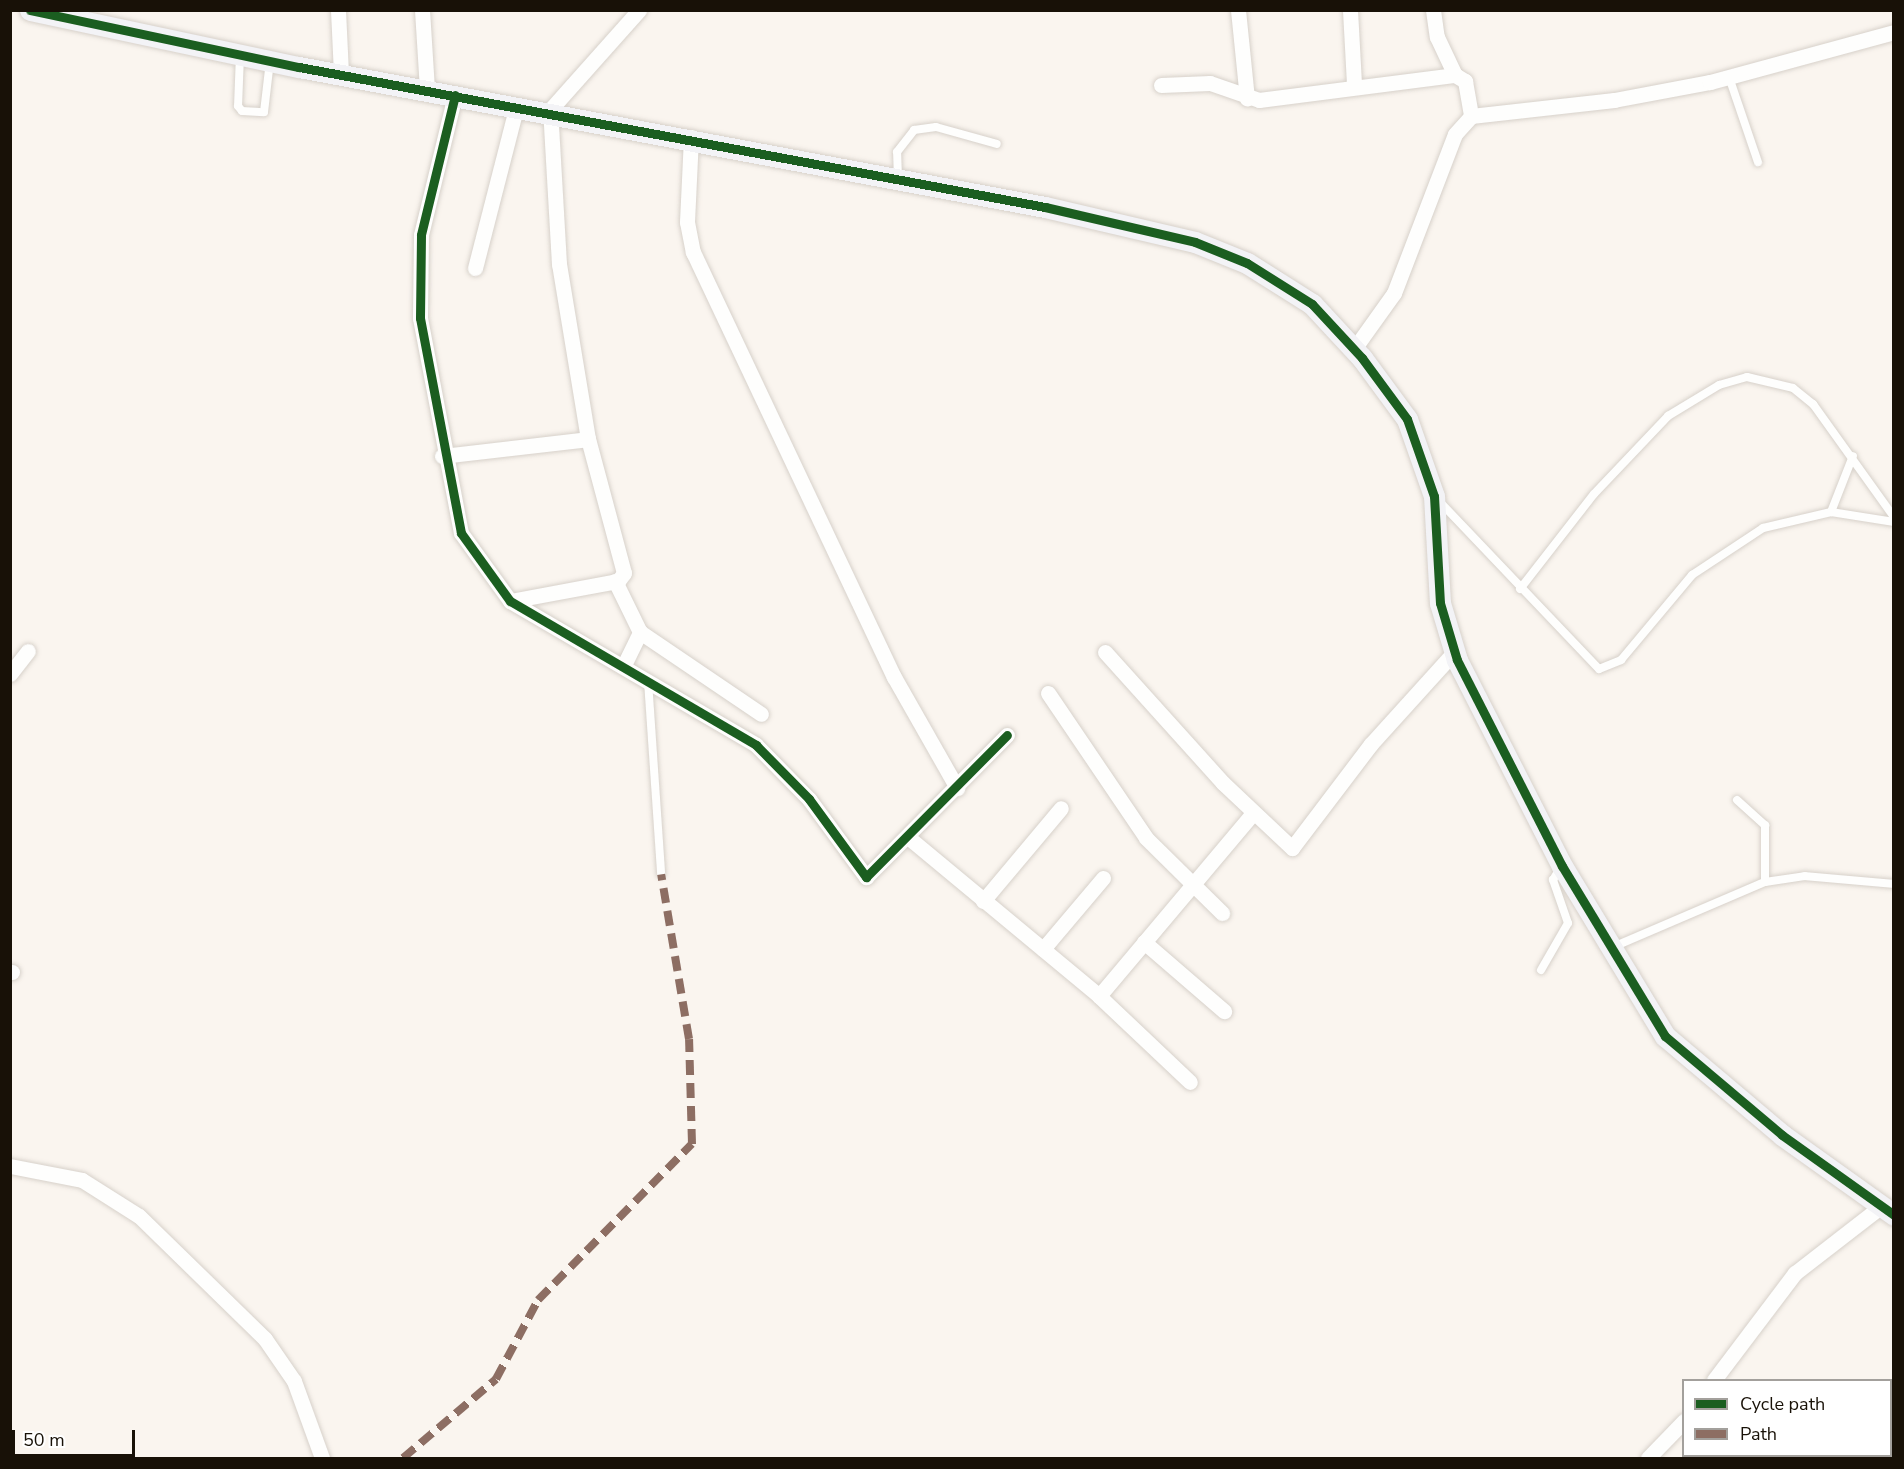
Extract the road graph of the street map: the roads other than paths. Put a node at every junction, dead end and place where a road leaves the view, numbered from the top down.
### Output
1 (30, 10) edge
2 (338, 10) edge
3 (422, 10) edge
4 (639, 10) edge
5 (1238, 10) edge
6 (1350, 10) edge
7 (1433, 10) edge
8 (1893, 32) edge
9 (240, 52) junction
10 (270, 60) junction
11 (341, 74) junction
12 (1455, 75) junction
13 (1729, 77) junction
14 (1354, 84) junction
15 (1161, 85) dead end
16 (427, 89) junction
17 (455, 95) junction
18 (1247, 99) junction
19 (517, 105) junction
20 (550, 110) junction
21 (1471, 116) junction
22 (691, 137) junction
23 (997, 144) dead end
24 (1758, 162) dead end
25 (898, 179) junction
26 (475, 268) dead end
27 (1354, 349) junction
28 (588, 439) junction
29 (442, 456) junction
30 (1853, 456) junction
31 (1434, 496) junction
32 (1831, 512) junction
33 (1893, 517) edge
34 (1893, 522) edge
35 (615, 582) junction
36 (1520, 589) junction
37 (510, 601) junction
38 (640, 632) junction
39 (28, 651) dead end
40 (1105, 652) dead end
41 (1454, 652) junction
42 (624, 665) junction
43 (10, 674) edge
44 (648, 679) junction
45 (1048, 693) dead end
46 (761, 714) dead end
47 (1007, 735) dead end
48 (957, 788) junction
49 (1737, 800) dead end
50 (1061, 808) dead end
51 (1252, 813) junction
52 (909, 838) junction
53 (1562, 866) junction
54 (662, 874) dead end
55 (1103, 878) dead end
56 (1765, 882) junction
57 (1893, 884) edge
58 (1191, 886) junction
59 (983, 901) junction
60 (1222, 913) dead end
61 (1144, 942) junction
62 (1611, 947) junction
63 (1043, 949) junction
64 (1541, 970) dead end
65 (1099, 996) junction
66 (1224, 1011) dead end
67 (1190, 1082) dead end
68 (10, 1166) edge
69 (1888, 1208) edge
70 (1715, 1379) edge
71 (1682, 1422) edge
72 (322, 1458) edge
73 (1648, 1458) edge

1 - 9 street
2 - 11 street
3 - 16 street
4 - 20 street
5 - 18 street
6 - 14 street
7 - 12 street
8 - 13 street
9 - 10 street
9 - 10 lane
10 - 11 street
11 - 16 street
12 - 14 street
12 - 21 street
13 - 21 street
13 - 24 lane
14 - 18 street
15 - 18 street
16 - 17 street
17 - 19 street
17 - 29 street
19 - 20 street
19 - 26 street
20 - 22 street
20 - 28 street
21 - 27 street
22 - 25 street
22 - 48 street
23 - 25 lane
25 - 27 street
27 - 31 street
28 - 29 street
28 - 35 street
29 - 37 street
30 - 32 lane
30 - 33 lane
30 - 36 lane
31 - 36 lane
31 - 41 street
32 - 34 lane
32 - 36 lane
35 - 37 street
35 - 38 street
37 - 42 street
38 - 42 street
38 - 46 street
39 - 43 street
40 - 51 street
41 - 51 street
41 - 53 street
42 - 44 street
44 - 52 street
44 - 54 lane
45 - 58 street
47 - 48 street
48 - 52 street
49 - 56 lane
50 - 59 street
51 - 58 street
52 - 59 street
53 - 62 street
53 - 64 lane
55 - 63 street
56 - 57 lane
56 - 62 lane
58 - 60 street
58 - 61 street
59 - 63 street
61 - 65 street
61 - 66 street
62 - 69 street
63 - 65 street
65 - 67 street
68 - 72 street
69 - 70 street
71 - 73 street

